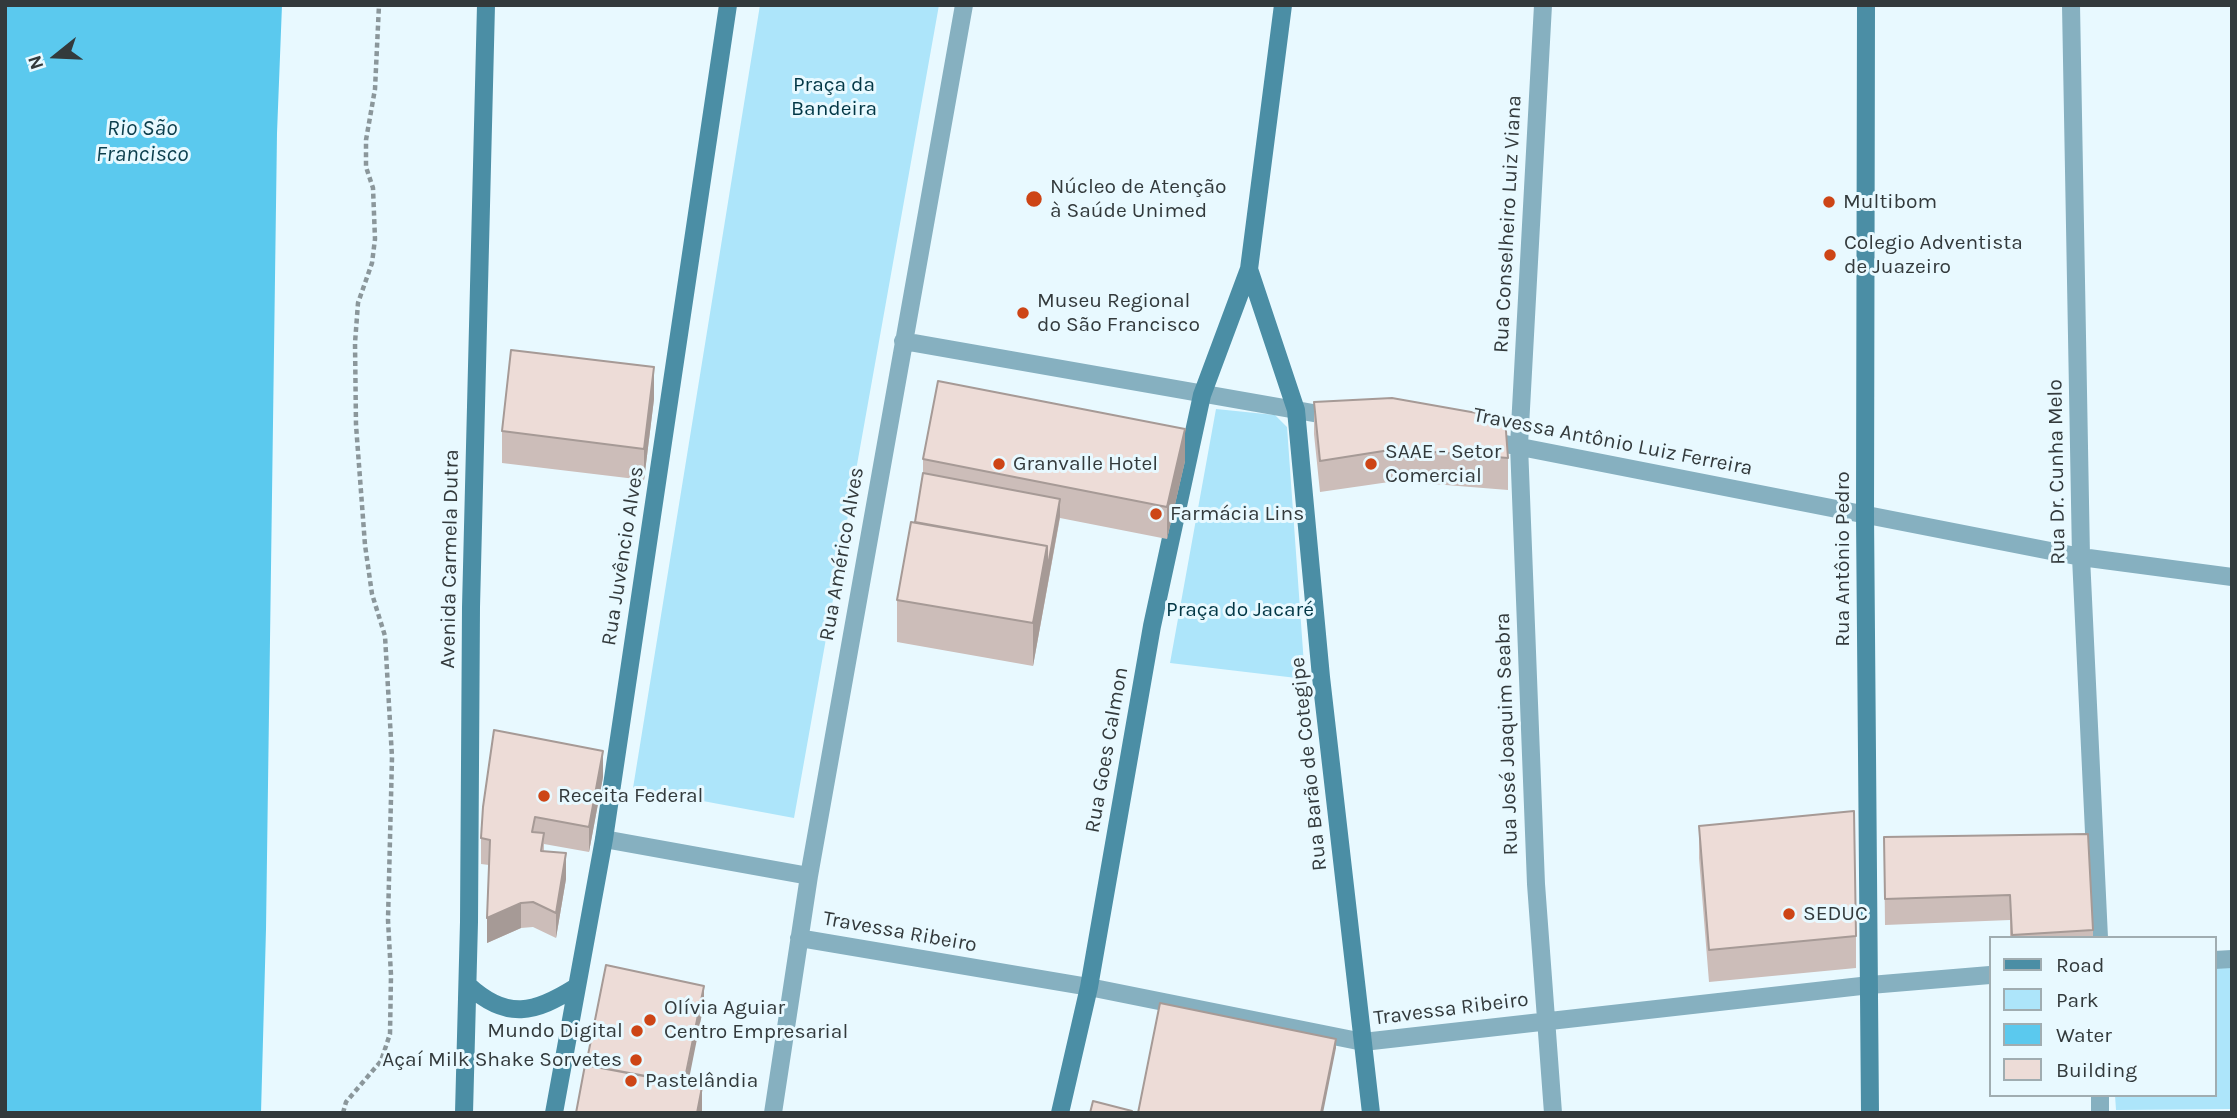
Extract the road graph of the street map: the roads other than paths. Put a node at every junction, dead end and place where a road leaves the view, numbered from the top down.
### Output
1 (486, 5) edge
2 (728, 5) edge
3 (964, 5) edge
4 (1283, 5) edge
5 (1543, 5) edge
6 (1866, 5) edge
7 (2071, 5) edge
8 (1249, 269) junction
9 (903, 341) junction
10 (1202, 395) junction
11 (1296, 410) junction
12 (1348, 419) edge
13 (1466, 437) edge
14 (1518, 445) junction
15 (1865, 515) junction
16 (2081, 557) junction
17 (2232, 577) edge
18 (604, 839) junction
19 (809, 876) junction
20 (2099, 936) edge
21 (799, 938) junction
22 (1988, 975) edge
23 (468, 985) junction
24 (1870, 985) junction
25 (576, 987) junction
26 (1088, 987) junction
27 (1546, 1020) junction
28 (1363, 1042) junction
29 (464, 1113) edge
30 (554, 1113) edge
31 (773, 1113) edge
32 (1060, 1113) edge
33 (1371, 1113) edge
34 (1553, 1113) edge
35 (1870, 1113) edge

1 - 23 street, Avenida Carmela Dutra
2 - 18 street, Rua Juvêncio Alves
3 - 9 street, Rua Américo Alves
4 - 8 street
5 - 14 street, Rua Conselheiro Luiz Viana
6 - 15 street, Rua Antônio Pedro
7 - 16 street, Rua Dr. Cunha Melo
8 - 10 street, Rua Goes Calmon
8 - 11 street, Rua Barão de Cotegipe
9 - 10 street
9 - 19 street, Rua Américo Alves
10 - 11 street
10 - 26 street, Rua Goes Calmon
11 - 12 street
11 - 28 street, Rua Barão de Cotegipe
13 - 14 street, Travessa Antônio Luiz Ferreira
14 - 15 street, Travessa Antônio Luiz Ferreira
14 - 27 street, Rua José Joaquim Seabra
15 - 16 street, Travessa Antônio Luiz Ferreira
15 - 24 street, Rua Antônio Pedro
16 - 17 street, Travessa Antônio Luiz Ferreira
16 - 20 street, Rua Dr. Cunha Melo
18 - 19 street
18 - 25 street, Rua Juvêncio Alves
19 - 21 street, Rua Américo Alves
21 - 26 street, Travessa Ribeiro
21 - 31 street, Rua Américo Alves
22 - 24 street, Travessa Ribeiro
23 - 25 street
23 - 29 street, Avenida Carmela Dutra
24 - 27 street, Travessa Ribeiro
24 - 35 street, Rua Antônio Pedro
25 - 30 street, Rua Juvêncio Alves
26 - 28 street, Travessa Ribeiro
26 - 32 street, Rua Goes Calmon
27 - 28 street, Travessa Ribeiro
27 - 34 street, Rua José Joaquim Seabra
28 - 33 street, Rua Barão de Cotegipe

